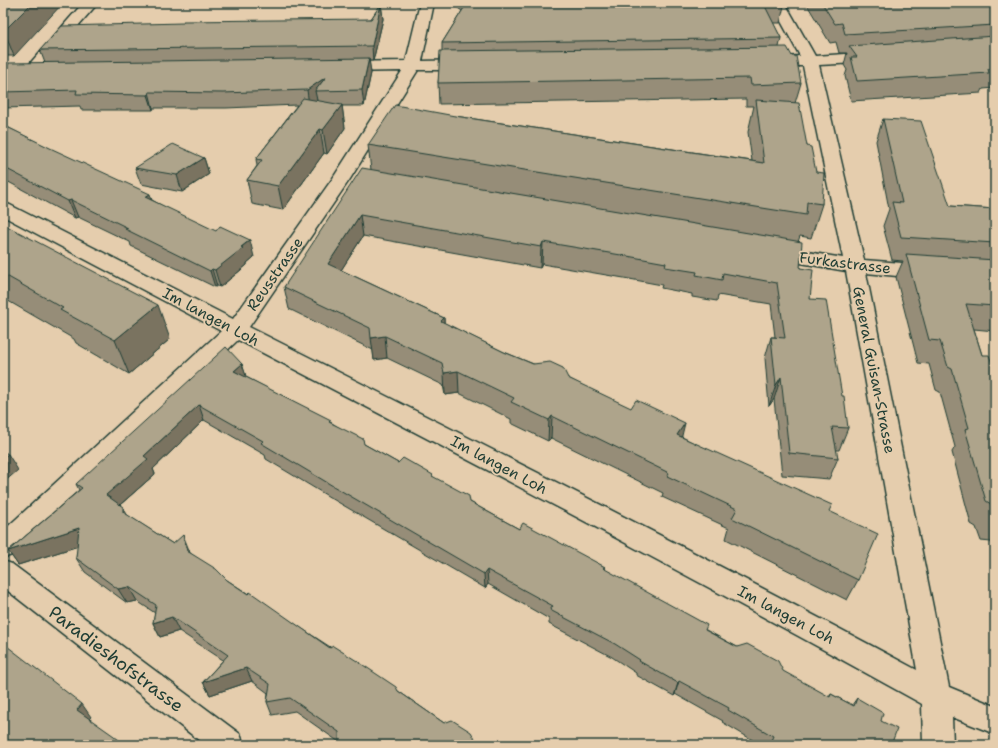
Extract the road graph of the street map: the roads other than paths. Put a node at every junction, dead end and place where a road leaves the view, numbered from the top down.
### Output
1 (91, 3) edge
2 (427, 3) edge
3 (778, 3) edge
4 (887, 56) edge
5 (754, 61) edge
6 (810, 61) junction
7 (484, 65) edge
8 (413, 66) junction
9 (325, 67) edge
10 (47, 71) edge
11 (3, 209) edge
12 (753, 249) edge
13 (854, 266) junction
14 (948, 273) edge
15 (236, 330) junction
16 (3, 546) edge
17 (3, 572) edge
18 (936, 696) junction
19 (995, 720) edge
20 (229, 745) edge
21 (938, 745) edge

1 - 10 street
2 - 8 street, Reusstrasse
3 - 6 street, General Guisan-Strasse
4 - 6 street
5 - 6 street
6 - 13 street, General Guisan-Strasse
7 - 8 street
8 - 9 street
8 - 15 street, Reusstrasse
11 - 15 street, Im langen Loh
12 - 13 street, Furkastrasse
13 - 14 street, Furkastrasse
13 - 18 street, General Guisan-Strasse
15 - 16 street, Reusstrasse
15 - 18 street, Im langen Loh
17 - 20 street, Paradieshofstrasse
18 - 19 street, Im langen Loh
18 - 21 street, General Guisan-Strasse

